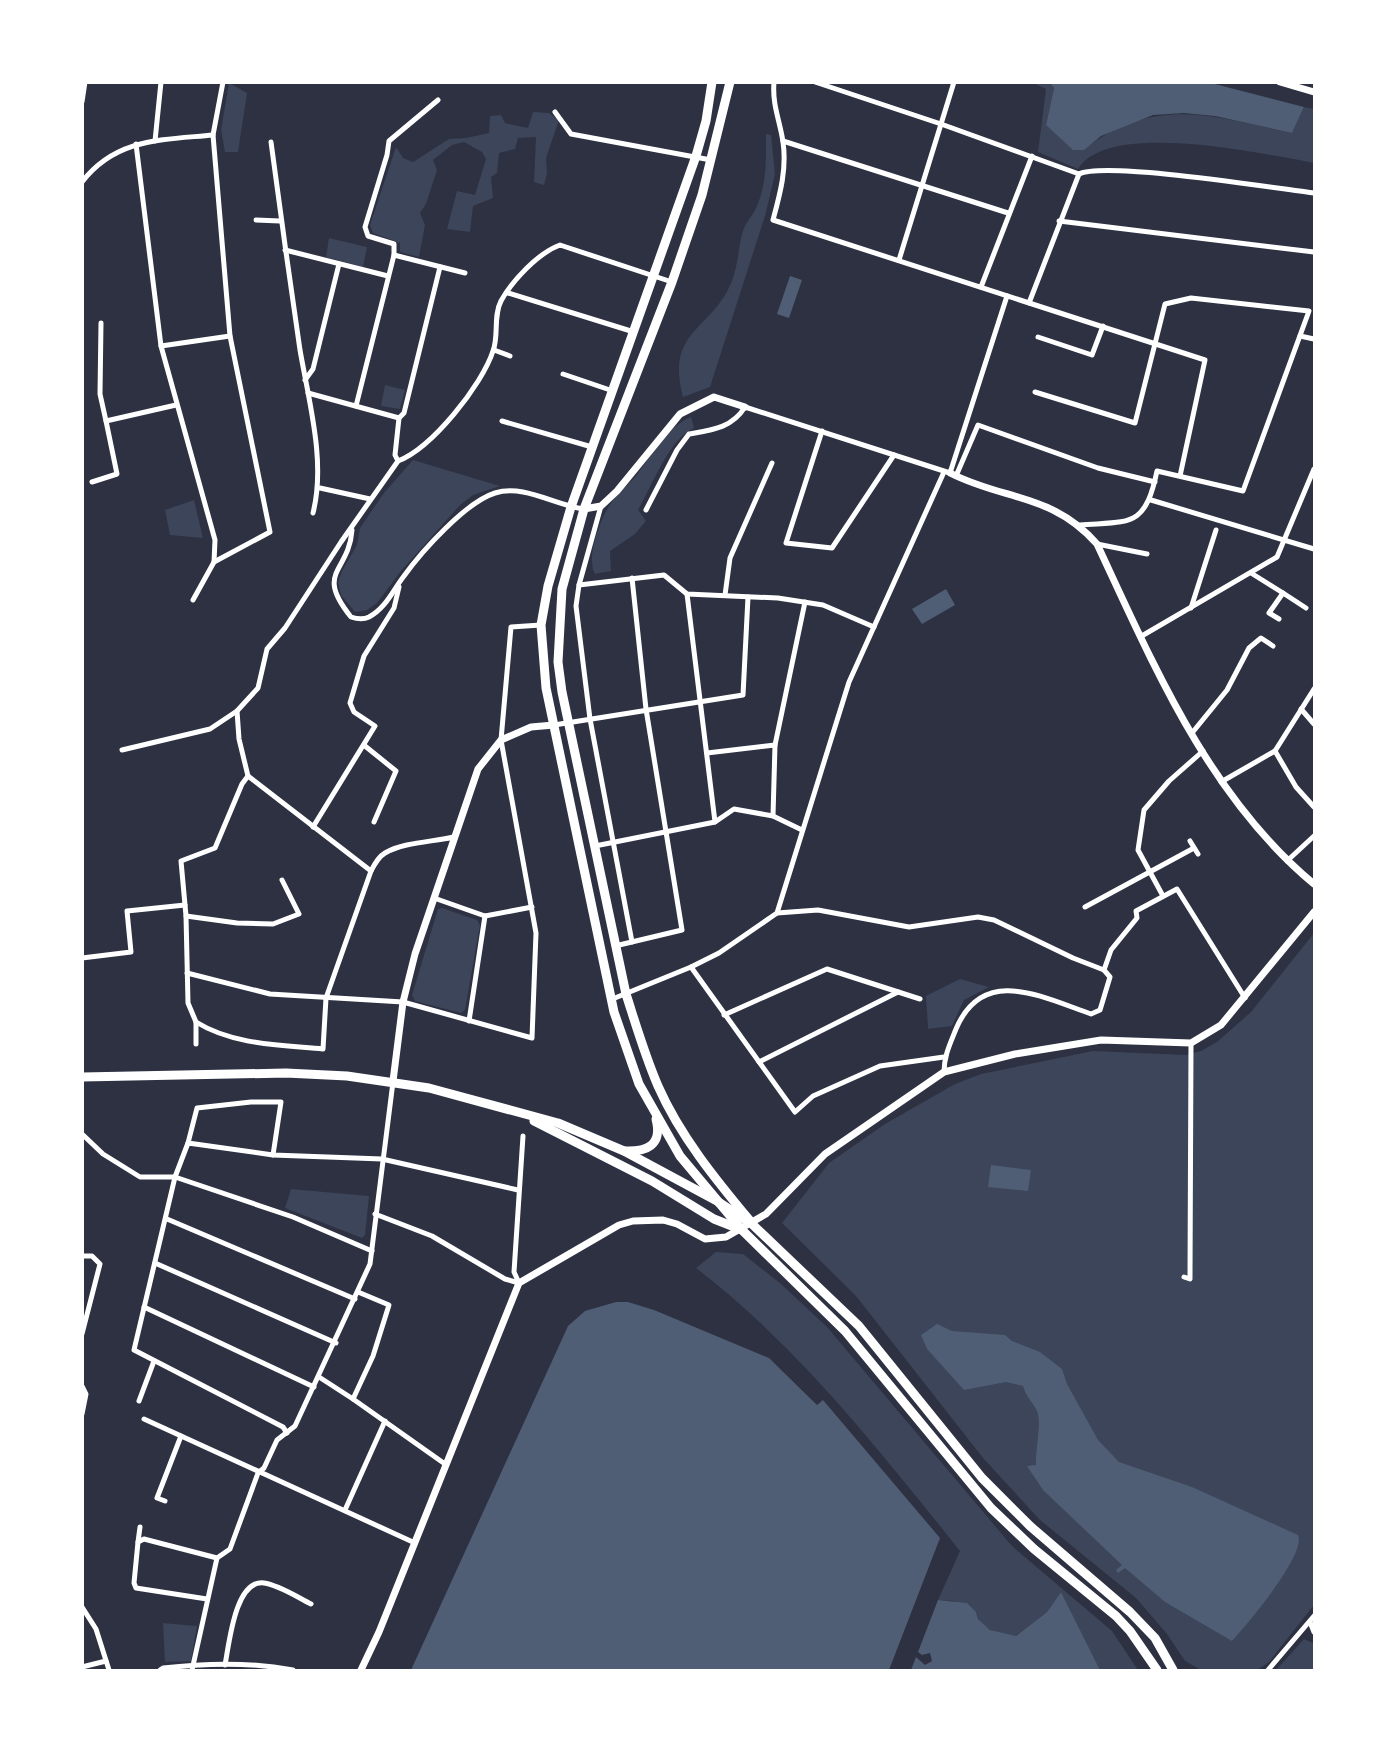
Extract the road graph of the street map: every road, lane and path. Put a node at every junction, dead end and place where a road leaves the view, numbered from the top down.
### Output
1 (85, 82) edge
2 (161, 82) edge
3 (223, 82) edge
4 (712, 82) edge
5 (730, 82) edge
6 (774, 82) edge
7 (815, 82) edge
8 (954, 82) edge
9 (1280, 82) edge
10 (1314, 92) edge
11 (438, 100) dead end
12 (82, 102) edge
13 (555, 112) dead end
14 (941, 124) junction
15 (213, 135) junction
16 (155, 141) junction
17 (783, 141) junction
18 (271, 142) dead end
19 (136, 144) junction
20 (696, 156) junction
21 (1032, 156) junction
22 (713, 160) junction
23 (1079, 174) junction
24 (82, 182) edge
25 (921, 186) junction
26 (1314, 193) edge
27 (1008, 213) junction
28 (256, 220) dead end
29 (280, 221) junction
30 (1059, 221) junction
31 (285, 250) junction
32 (1314, 252) edge
33 (394, 255) junction
34 (899, 260) junction
35 (339, 264) junction
36 (440, 267) junction
37 (465, 273) dead end
38 (388, 276) junction
39 (655, 276) junction
40 (672, 282) junction
41 (981, 287) junction
42 (508, 293) junction
43 (1007, 296) junction
44 (1029, 303) junction
45 (1312, 312) edge
46 (101, 323) dead end
47 (1103, 326) junction
48 (634, 333) junction
49 (230, 336) junction
50 (1300, 336) junction
51 (1038, 337) dead end
52 (1314, 339) edge
53 (1156, 344) junction
54 (161, 346) junction
55 (494, 350) junction
56 (510, 356) dead end
57 (563, 374) dead end
58 (305, 381) junction
59 (613, 391) junction
60 (1035, 392) dead end
61 (308, 393) junction
62 (176, 405) junction
63 (356, 406) junction
64 (746, 407) junction
65 (399, 418) junction
66 (106, 421) junction
67 (502, 421) dead end
68 (822, 431) junction
69 (592, 447) junction
70 (894, 455) junction
71 (399, 461) junction
72 (772, 463) dead end
73 (1314, 469) edge
74 (950, 474) junction
75 (1180, 476) junction
76 (92, 482) dead end
77 (1155, 482) junction
78 (320, 488) junction
79 (370, 499) junction
80 (1151, 500) junction
81 (601, 506) junction
82 (571, 507) junction
83 (584, 508) junction
84 (646, 510) dead end
85 (314, 513) dead end
86 (1080, 525) junction
87 (352, 530) junction
88 (1216, 530) dead end
89 (1284, 541) junction
90 (1097, 544) junction
91 (1314, 549) edge
92 (1147, 554) dead end
93 (214, 562) junction
94 (1251, 573) junction
95 (632, 578) junction
96 (400, 583) junction
97 (579, 585) junction
98 (1283, 593) junction
99 (687, 594) junction
100 (725, 595) junction
101 (748, 597) junction
102 (193, 600) dead end
103 (805, 602) junction
104 (1306, 608) dead end
105 (1191, 609) junction
106 (1278, 619) dead end
107 (541, 625) junction
108 (874, 627) junction
109 (1140, 637) junction
110 (1273, 646) dead end
111 (1314, 689) edge
112 (700, 701) junction
113 (646, 709) junction
114 (1301, 709) junction
115 (237, 711) junction
116 (590, 719) junction
117 (569, 724) junction
118 (1314, 724) edge
119 (554, 725) junction
120 (1192, 733) junction
121 (501, 740) junction
122 (775, 745) junction
123 (365, 746) junction
124 (122, 750) dead end
125 (1203, 751) junction
126 (1275, 751) junction
127 (707, 753) junction
128 (248, 776) junction
129 (1221, 782) junction
130 (1314, 807) edge
131 (772, 816) junction
132 (374, 822) dead end
133 (715, 822) junction
134 (313, 827) junction
135 (802, 830) junction
136 (668, 831) junction
137 (1314, 836) edge
138 (454, 837) junction
139 (1190, 841) dead end
140 (612, 842) junction
141 (595, 846) junction
142 (1287, 861) junction
143 (371, 872) junction
144 (1150, 872) junction
145 (282, 880) dead end
146 (1314, 884) edge
147 (1163, 896) junction
148 (434, 898) junction
149 (185, 905) junction
150 (532, 906) junction
151 (1085, 907) dead end
152 (1314, 912) edge
153 (777, 913) junction
154 (186, 916) junction
155 (485, 916) junction
156 (632, 942) junction
157 (615, 946) junction
158 (82, 958) edge
159 (692, 967) junction
160 (1104, 970) junction
161 (187, 973) junction
162 (898, 992) junction
163 (626, 994) junction
164 (326, 998) junction
165 (1245, 998) junction
166 (920, 999) dead end
167 (610, 1000) junction
168 (403, 1002) junction
169 (724, 1015) junction
170 (470, 1021) junction
171 (196, 1022) junction
172 (1191, 1043) junction
173 (196, 1044) dead end
174 (944, 1057) junction
175 (759, 1062) junction
176 (944, 1072) junction
177 (82, 1077) edge
178 (393, 1081) junction
179 (654, 1111) junction
180 (527, 1116) junction
181 (82, 1134) edge
182 (523, 1136) dead end
183 (188, 1143) junction
184 (624, 1151) junction
185 (273, 1155) junction
186 (382, 1160) junction
187 (175, 1177) junction
188 (518, 1190) junction
189 (717, 1202) junction
190 (375, 1214) junction
191 (167, 1219) junction
192 (752, 1224) junction
193 (742, 1230) junction
194 (372, 1251) junction
195 (82, 1256) edge
196 (154, 1263) junction
197 (1184, 1277) dead end
198 (519, 1283) junction
199 (358, 1292) junction
200 (355, 1299) junction
201 (144, 1307) junction
202 (82, 1334) edge
203 (336, 1343) junction
204 (154, 1361) junction
205 (319, 1377) junction
206 (82, 1386) edge
207 (314, 1387) junction
208 (353, 1399) junction
209 (139, 1401) dead end
210 (82, 1414) edge
211 (144, 1419) dead end
212 (385, 1421) junction
213 (287, 1432) junction
214 (181, 1436) junction
215 (445, 1464) junction
216 (258, 1473) junction
217 (150, 1495) dead end
218 (157, 1498) junction
219 (165, 1501) dead end
220 (345, 1510) junction
221 (140, 1527) dead end
222 (138, 1542) junction
223 (415, 1543) junction
224 (217, 1558) junction
225 (207, 1599) junction
226 (311, 1604) dead end
227 (82, 1606) edge
228 (1314, 1616) edge
229 (1310, 1622) junction
230 (1314, 1632) edge
231 (106, 1661) junction
232 (225, 1665) junction
233 (82, 1667) edge
234 (193, 1667) edge
235 (237, 1668) edge
236 (109, 1671) edge
237 (160, 1671) edge
238 (293, 1671) edge
239 (361, 1671) edge
240 (1157, 1671) edge
241 (1173, 1671) edge
242 (1268, 1671) edge

1 - 12 street
2 - 16 street
3 - 15 street
4 - 20 main road
5 - 22 main road
6 - 17 street
7 - 14 street
8 - 14 street
9 - 10 street
11 - 33 street
13 - 20 street
14 - 21 street
14 - 25 street
15 - 16 street
15 - 49 street
16 - 19 street
17 - 25 street
17 - 34 street
18 - 29 street
19 - 24 street
19 - 54 street
20 - 22 street
20 - 39 main road
21 - 23 street
21 - 27 street
22 - 40 main road
23 - 26 street
23 - 30 street
25 - 27 street
25 - 34 street
27 - 41 street
28 - 29 street
29 - 31 street
30 - 32 street
30 - 44 street
31 - 35 street
31 - 58 street
33 - 36 street
33 - 38 street
34 - 41 street
35 - 38 street
35 - 58 street
36 - 37 street
36 - 65 street
38 - 63 street
39 - 40 street
39 - 42 street
39 - 48 main road
40 - 83 main road
41 - 43 street
42 - 48 street
42 - 55 street
43 - 44 street
43 - 74 street
44 - 47 street
45 - 50 street
45 - 53 street
46 - 66 street
47 - 51 street
47 - 53 street
48 - 59 main road
49 - 54 street
49 - 93 street
50 - 52 street
50 - 75 street
53 - 60 street
53 - 75 street
54 - 62 street
55 - 56 street
55 - 71 street
57 - 59 street
58 - 61 street
59 - 69 main road
61 - 63 street
61 - 78 street
62 - 66 street
62 - 93 street
63 - 65 street
64 - 68 street
64 - 81 street
64 - 84 street
65 - 71 street
66 - 76 street
67 - 69 street
68 - 70 street
68 - 70 street
69 - 82 main road
70 - 74 street
71 - 79 street
72 - 100 street
73 - 89 street
74 - 77 street
74 - 86 street
74 - 108 street
75 - 77 street
77 - 80 street
78 - 79 street
78 - 85 street
79 - 87 street
80 - 86 street
80 - 89 street
81 - 83 street
81 - 97 street
82 - 83 street
82 - 96 street
82 - 107 main road
83 - 117 main road
86 - 90 street
87 - 96 street
87 - 115 street
88 - 105 street
89 - 91 street
89 - 94 street
90 - 92 street
90 - 109 street
93 - 102 street
94 - 98 street
94 - 105 street
95 - 97 street
95 - 99 street
95 - 113 street
96 - 123 street
97 - 116 street
98 - 104 street
98 - 106 street
99 - 100 street
99 - 112 street
100 - 101 street
101 - 103 street
101 - 112 street
103 - 108 street
103 - 122 street
105 - 109 street
107 - 119 main road
107 - 121 street
108 - 135 street
109 - 120 street
110 - 120 street
111 - 114 street
112 - 113 street
112 - 127 street
113 - 116 street
113 - 136 street
114 - 118 street
114 - 126 street
115 - 124 street
115 - 128 street
116 - 117 street
116 - 140 street
117 - 119 street
117 - 141 main road
119 - 121 street
119 - 167 main road
120 - 125 street
121 - 138 street
121 - 150 street
122 - 127 street
122 - 131 street
123 - 132 street
123 - 134 street
125 - 129 street
125 - 144 street
126 - 129 street
126 - 130 street
127 - 133 street
128 - 134 street
128 - 149 street
129 - 142 street
131 - 133 street
131 - 135 street
133 - 136 street
134 - 143 street
135 - 153 street
136 - 140 street
136 - 156 street
137 - 142 street
138 - 143 street
138 - 148 street
139 - 144 street
140 - 141 street
140 - 156 street
141 - 157 main road
142 - 146 street
143 - 164 street
144 - 147 street
144 - 151 street
145 - 154 street
147 - 160 street
147 - 165 street
148 - 155 street
148 - 168 street
149 - 154 street
149 - 158 street
150 - 155 street
150 - 170 street
152 - 165 street
153 - 159 street
153 - 160 street
154 - 161 street
155 - 170 street
156 - 157 street
157 - 163 main road
159 - 163 street
159 - 169 street
160 - 174 street
161 - 164 street
161 - 171 street
162 - 166 street
162 - 169 street
162 - 175 street
163 - 167 street
163 - 192 main road
164 - 168 street
164 - 171 street
165 - 172 street
167 - 179 main road
168 - 170 street
168 - 178 street
169 - 175 street
171 - 173 street
172 - 176 street
172 - 197 street
174 - 175 street
174 - 176 street
176 - 192 street
177 - 178 main road
178 - 180 main road
178 - 186 street
179 - 184 main road
179 - 189 main road
180 - 184 main road
180 - 193 main road
181 - 187 street
182 - 188 street
183 - 185 street
183 - 185 street
183 - 187 street
184 - 189 main road
185 - 186 street
186 - 188 street
186 - 190 street
187 - 191 street
187 - 194 street
188 - 198 street
189 - 192 main road
189 - 193 main road
190 - 194 street
190 - 198 street
191 - 196 street
191 - 200 street
192 - 193 street
192 - 241 main road
193 - 198 street
193 - 240 main road
194 - 199 street
195 - 202 street
196 - 201 street
196 - 203 street
198 - 215 street
199 - 200 street
199 - 208 street
200 - 203 street
201 - 204 street
201 - 207 street
203 - 205 street
204 - 209 street
204 - 213 street
205 - 207 street
205 - 208 street
206 - 210 street
207 - 213 street
208 - 212 street
211 - 214 street
212 - 215 street
212 - 220 street
213 - 216 street
214 - 216 street
214 - 218 street
215 - 223 street
216 - 220 street
216 - 224 street
217 - 218 street
218 - 219 street
220 - 223 street
221 - 222 street
222 - 224 street
222 - 225 street
223 - 239 street
224 - 225 street
225 - 234 street
226 - 232 street
227 - 231 street
228 - 229 street
229 - 230 street
229 - 242 street
231 - 233 street
231 - 236 street
232 - 234 street
232 - 235 street
234 - 237 street
235 - 238 street

